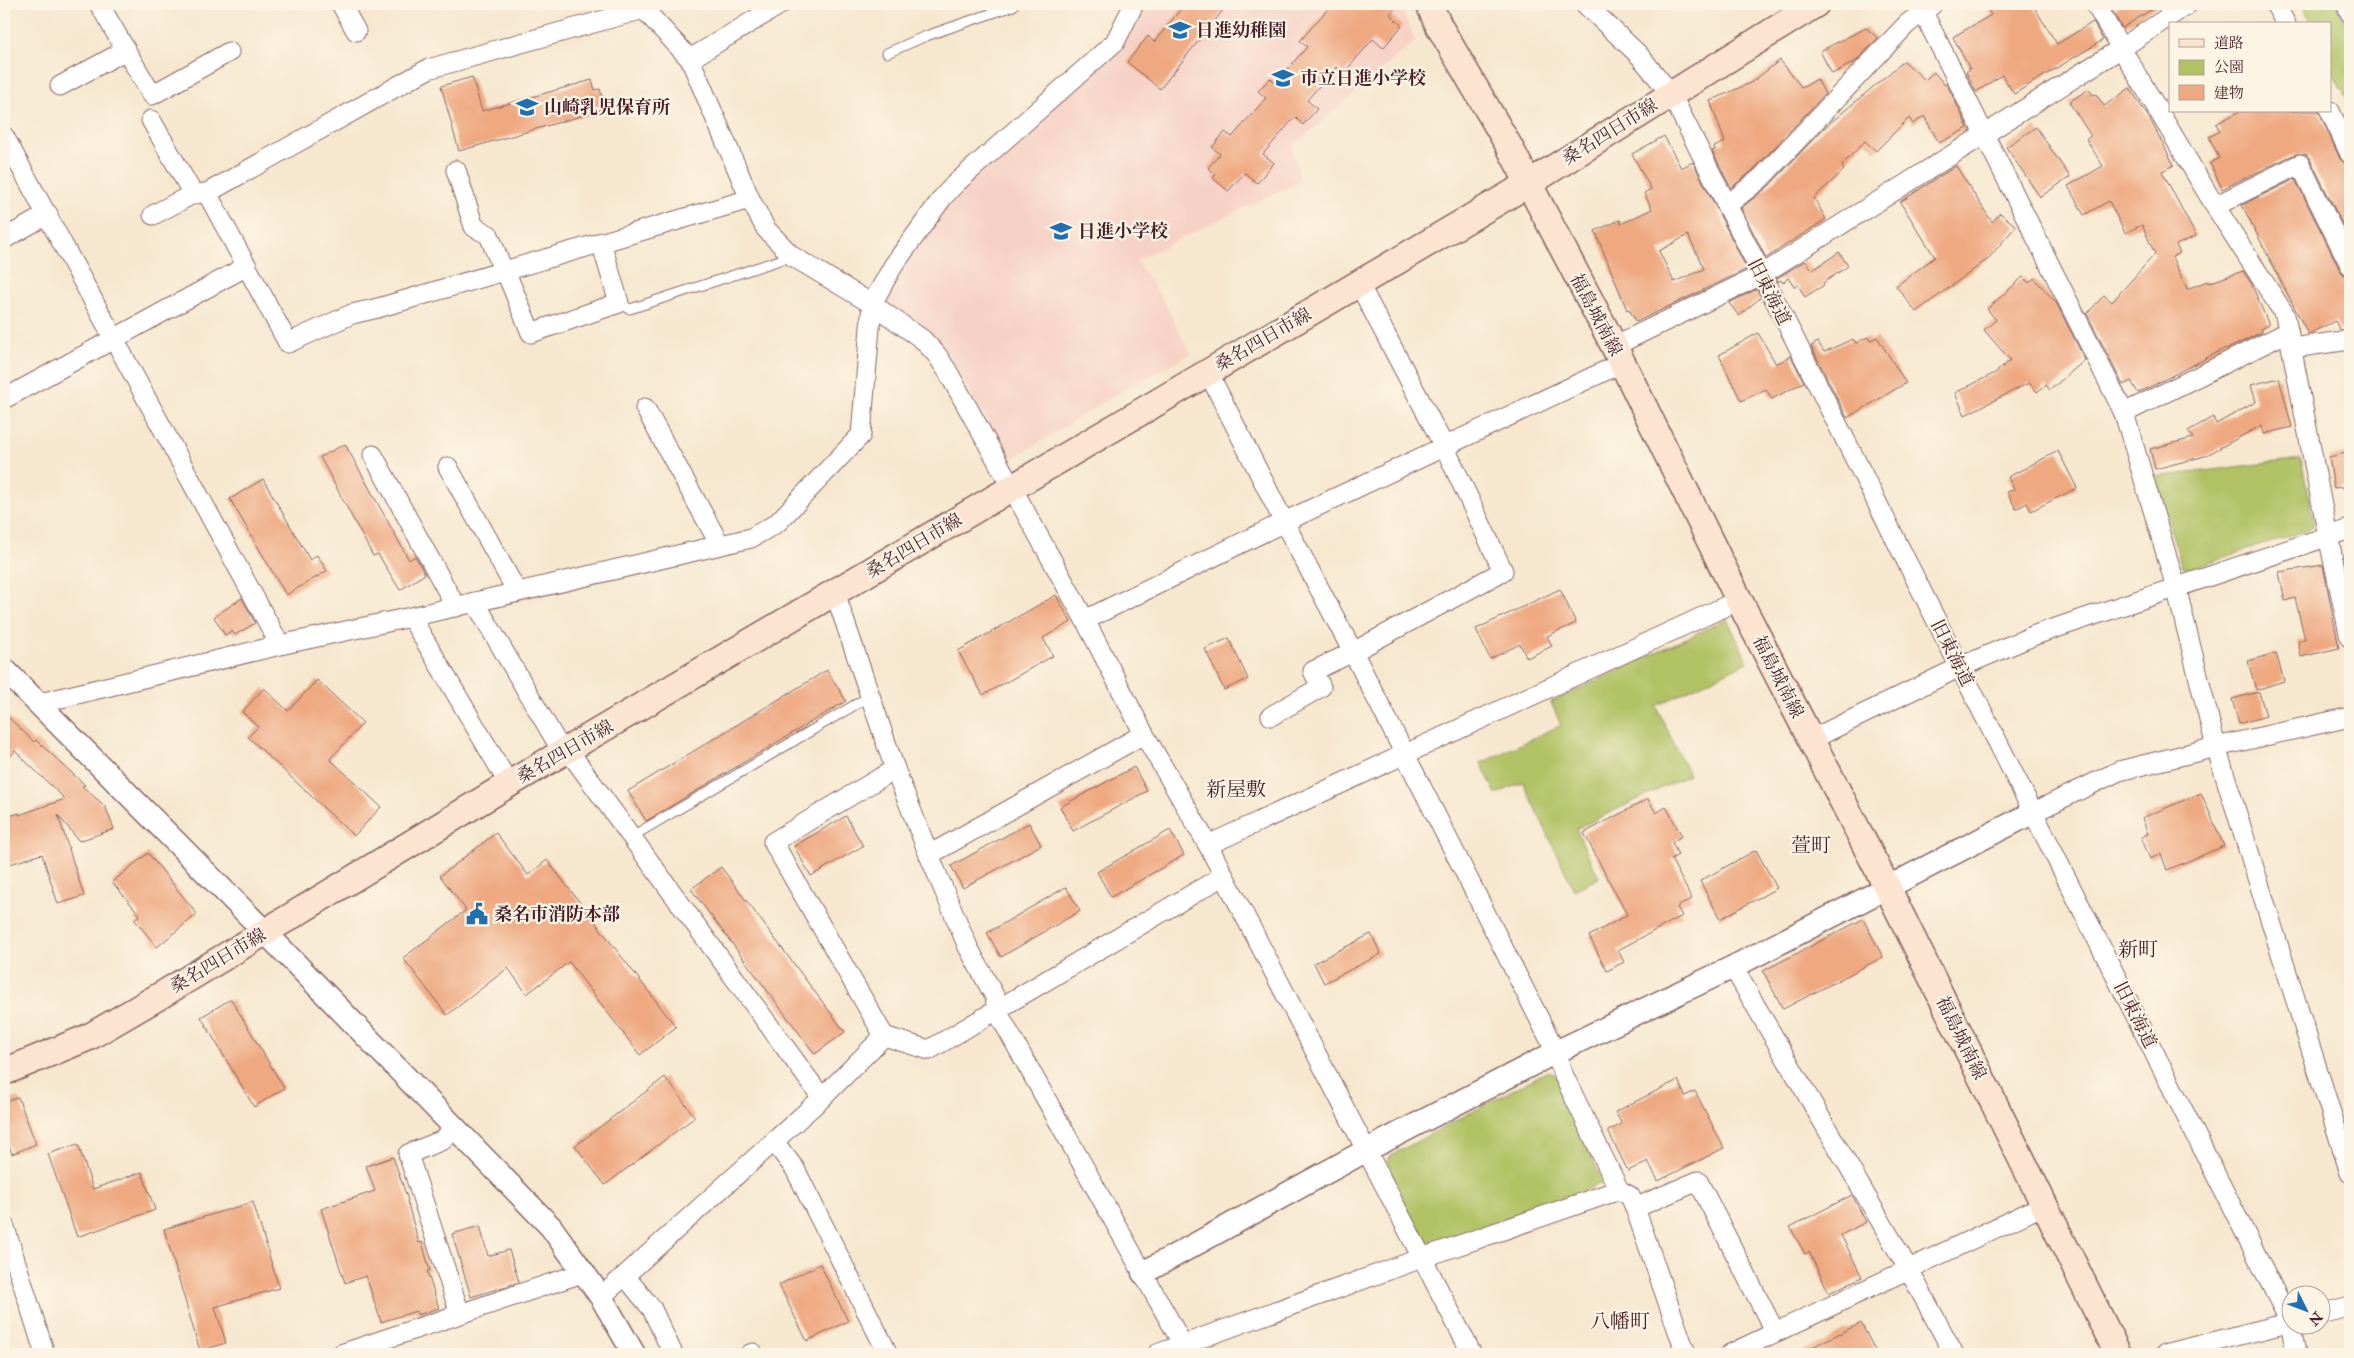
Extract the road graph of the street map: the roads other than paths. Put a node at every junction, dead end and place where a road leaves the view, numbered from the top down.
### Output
1 (99, 4) edge
2 (341, 4) edge
3 (781, 4) edge
4 (1013, 4) edge
5 (1134, 4) edge
6 (1429, 4) edge
7 (1585, 4) edge
8 (1816, 4) edge
9 (2095, 4) edge
10 (2188, 4) edge
11 (2276, 4) edge
12 (2346, 4) edge
13 (642, 6) edge
14 (1925, 6) edge
15 (2350, 13) edge
16 (2285, 22) edge
17 (356, 32) dead end
18 (2120, 49) junction
19 (126, 50) junction
20 (229, 52) dead end
21 (887, 54) dead end
22 (690, 59) junction
23 (60, 86) dead end
24 (1670, 94) junction
25 (2330, 112) edge
26 (151, 120) dead end
27 (1985, 134) junction
28 (4, 136) edge
29 (2350, 154) edge
30 (456, 170) dead end
31 (1528, 184) junction
32 (200, 194) junction
33 (750, 199) junction
34 (1726, 206) junction
35 (2215, 206) junction
36 (48, 214) junction
37 (153, 215) dead end
38 (4, 239) edge
39 (601, 242) junction
40 (792, 256) junction
41 (2350, 265) edge
42 (247, 266) junction
43 (504, 270) junction
44 (1761, 275) junction
45 (1359, 284) junction
46 (619, 303) junction
47 (872, 304) junction
48 (114, 337) junction
49 (2290, 340) junction
50 (2350, 340) edge
51 (1618, 355) junction
52 (1208, 372) junction
53 (4, 399) edge
54 (645, 408) dead end
55 (2124, 413) junction
56 (1444, 448) junction
57 (373, 455) dead end
58 (448, 467) dead end
59 (1011, 487) junction
60 (1284, 522) junction
61 (2350, 529) edge
62 (2328, 536) junction
63 (720, 544) junction
64 (2176, 587) junction
65 (517, 592) junction
66 (835, 593) junction
67 (1739, 600) junction
68 (475, 602) junction
69 (456, 607) junction
70 (412, 617) junction
71 (1085, 620) junction
72 (2350, 638) edge
73 (280, 645) junction
74 (1354, 652) junction
75 (1960, 667) junction
76 (7, 676) edge
77 (870, 696) junction
78 (40, 703) junction
79 (1271, 716) dead end
80 (2350, 717) edge
81 (1144, 734) junction
82 (1810, 740) junction
83 (2216, 746) junction
84 (565, 752) junction
85 (1404, 754) junction
86 (896, 769) junction
87 (509, 784) junction
88 (2032, 813) junction
89 (632, 837) junction
90 (1208, 845) junction
91 (929, 855) junction
92 (1223, 876) junction
93 (1888, 889) junction
94 (266, 932) junction
95 (1733, 968) junction
96 (997, 1012) junction
97 (884, 1036) junction
98 (1556, 1052) junction
99 (4, 1072) edge
100 (822, 1098) junction
101 (455, 1127) junction
102 (775, 1143) junction
103 (1367, 1150) junction
104 (2350, 1173) edge
105 (1619, 1190) junction
106 (2044, 1205) junction
107 (1635, 1208) junction
108 (4, 1225) edge
109 (1422, 1258) junction
110 (1909, 1270) junction
111 (585, 1272) junction
112 (1143, 1273) junction
113 (625, 1276) junction
114 (601, 1297) junction
115 (2282, 1304) edge
116 (2350, 1306) edge
117 (2332, 1311) edge
118 (460, 1314) junction
119 (2282, 1324) edge
120 (1775, 1332) junction
121 (2293, 1336) edge
122 (1185, 1349) edge
123 (45, 1354) edge
124 (340, 1354) edge
125 (634, 1354) edge
126 (674, 1354) edge
127 (888, 1354) edge
128 (1157, 1354) edge
129 (1472, 1354) edge
130 (1686, 1354) edge
131 (1730, 1354) edge
132 (1954, 1354) edge
133 (2118, 1354) edge
134 (2165, 1354) edge
135 (2296, 1354) edge

1 - 19 street
2 - 17 street
3 - 22 street
4 - 21 lane
5 - 47 street
6 - 31 main road, 福島城南線
7 - 24 street, 旧東海道
8 - 24 main road, 桑名四日市線
9 - 18 street
10 - 18 street
11 - 16 street
12 - 15 street
13 - 22 street
13 - 32 street
14 - 27 street
14 - 34 street
18 - 27 street
18 - 35 street
19 - 20 street
19 - 23 street
22 - 33 street
24 - 31 main road, 桑名四日市線
24 - 34 street, 旧東海道
25 - 29 street
26 - 32 street
27 - 44 street
27 - 55 street
28 - 36 street
30 - 43 street
31 - 45 main road, 桑名四日市線
31 - 51 main road, 福島城南線
32 - 37 street
32 - 42 street
33 - 39 street
33 - 40 street
34 - 44 street, 旧東海道
35 - 41 street
35 - 49 street
36 - 38 street
36 - 48 street
39 - 43 street
39 - 46 street
40 - 46 lane
40 - 47 street
42 - 43 street
42 - 48 street
43 - 46 street
44 - 51 street
44 - 75 street, 旧東海道
45 - 52 main road, 桑名四日市線
45 - 56 street
47 - 59 street
47 - 63 street
48 - 53 street
48 - 73 street
49 - 50 street
49 - 55 street
49 - 62 street
51 - 56 street
51 - 67 main road, 福島城南線
52 - 59 main road, 桑名四日市線
52 - 60 street
54 - 63 street
55 - 64 street
56 - 60 street
56 - 74 street
57 - 69 street
58 - 65 street
59 - 66 main road, 桑名四日市線
59 - 71 street
60 - 71 street
60 - 74 street
61 - 62 street
62 - 64 street
62 - 72 street
63 - 65 street
64 - 75 street
64 - 83 street
65 - 68 street
66 - 77 street
66 - 84 main road, 桑名四日市線
67 - 82 main road, 福島城南線
67 - 85 street
68 - 69 street
68 - 84 street
69 - 70 street
70 - 73 street
70 - 87 street
71 - 81 street
73 - 78 street
74 - 79 street
74 - 85 street
75 - 82 street
75 - 88 street, 旧東海道
76 - 78 street
77 - 86 street
77 - 89 lane
78 - 94 street
80 - 83 street
81 - 90 street
81 - 91 street
82 - 93 main road, 福島城南線
83 - 88 street
83 - 104 street
84 - 87 main road, 桑名四日市線
84 - 89 street
85 - 90 street
85 - 98 street
86 - 91 street
86 - 97 street
87 - 94 main road, 桑名四日市線
88 - 93 street
88 - 115 street, 旧東海道
89 - 100 street
90 - 92 street
91 - 96 street
92 - 96 street
92 - 103 street
93 - 95 street
93 - 106 main road, 福島城南線
94 - 99 main road, 桑名四日市線
94 - 101 street
95 - 98 street
95 - 110 street
96 - 97 street
96 - 112 street
97 - 100 street
98 - 103 street
98 - 105 street
100 - 102 street
101 - 111 street
101 - 118 street
102 - 113 street
102 - 127 street
103 - 109 street
103 - 112 street
105 - 107 street
105 - 109 street
106 - 110 street
106 - 133 main road, 福島城南線
107 - 120 street
107 - 130 street
108 - 123 street
109 - 122 street
109 - 129 street
110 - 120 street
110 - 132 street
111 - 114 street
111 - 118 street
112 - 122 street
113 - 114 street
113 - 126 street
114 - 125 street
116 - 117 street
118 - 124 street
119 - 134 street
120 - 131 street
121 - 135 street, 旧東海道
122 - 128 street

